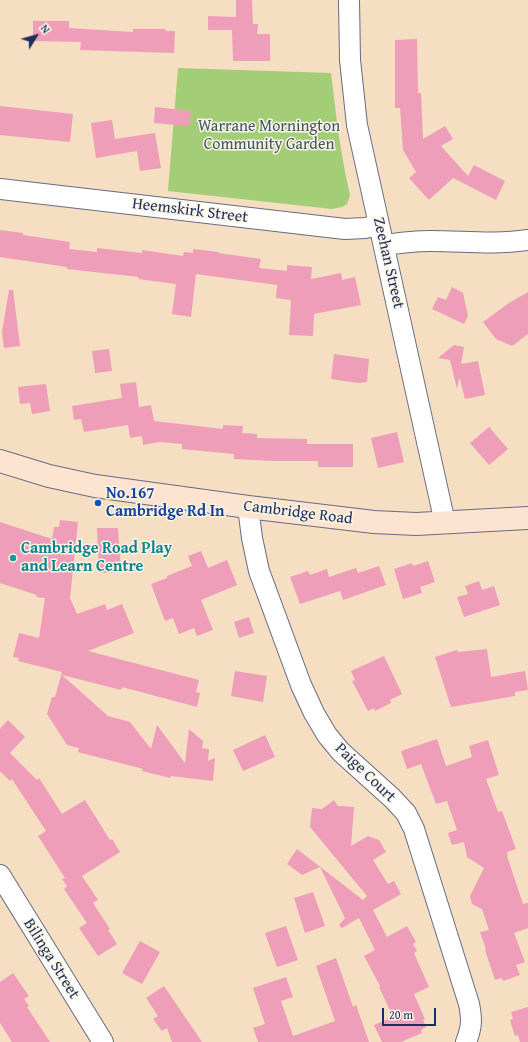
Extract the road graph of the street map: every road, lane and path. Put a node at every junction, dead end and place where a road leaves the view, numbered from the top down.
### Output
1 (349, 0) edge
2 (0, 189) edge
3 (379, 225) junction
4 (528, 240) edge
5 (384, 245) junction
6 (0, 461) edge
7 (248, 507) junction
8 (528, 518) edge
9 (445, 523) junction
10 (0, 875) edge
11 (103, 1042) edge
12 (466, 1042) edge

1 - 3 street, Zeehan Street
2 - 3 street, Heemskirk Street
3 - 5 street, Zeehan Street
4 - 5 street
5 - 9 street, Zeehan Street
6 - 7 main road, Cambridge Road
7 - 9 main road, Cambridge Road
7 - 12 street, Paige Court
8 - 9 main road, Cambridge Road
10 - 11 street, Bilinga Street

